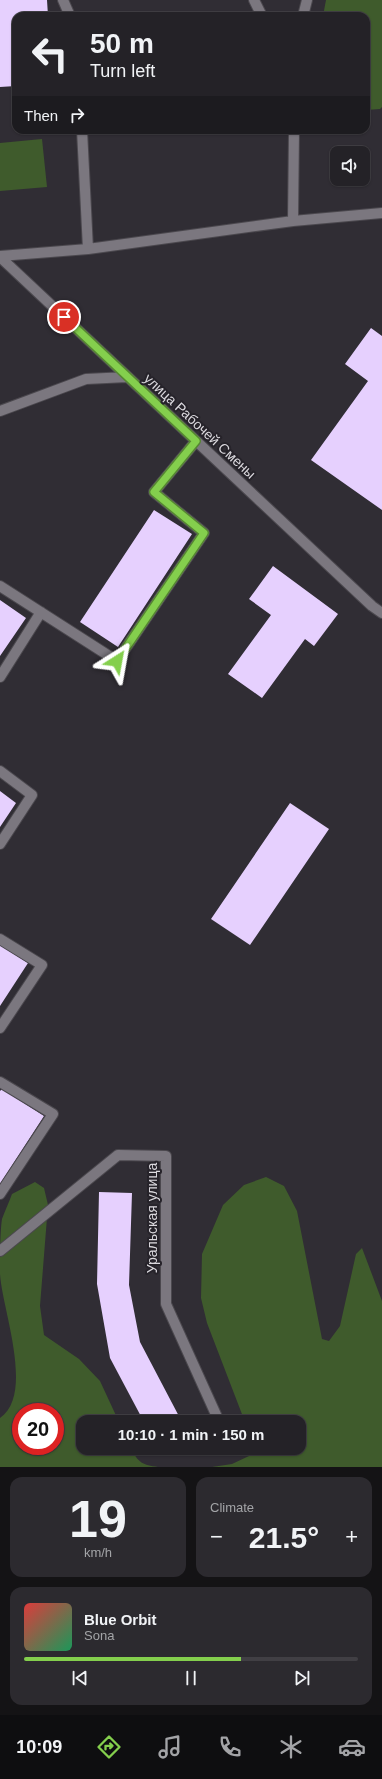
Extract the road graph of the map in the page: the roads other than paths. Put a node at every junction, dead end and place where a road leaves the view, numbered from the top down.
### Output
1 (63, 0) edge
2 (254, 0) edge
3 (307, 0) edge
4 (68, 12) edge
5 (260, 12) edge
6 (304, 12) edge
7 (82, 134) edge
8 (294, 134) edge
9 (382, 212) edge
10 (293, 221) junction
11 (88, 249) junction
12 (0, 256) edge
13 (127, 377) junction
14 (0, 411) edge
15 (196, 441) junction
16 (0, 586) edge
17 (41, 612) junction
18 (382, 613) edge
19 (0, 677) edge
20 (0, 771) edge
21 (0, 844) edge
22 (0, 939) edge
23 (0, 1028) edge
24 (0, 1082) edge
25 (0, 1194) edge
26 (0, 1251) edge
27 (216, 1415) edge

1 - 4 street
2 - 5 street
3 - 6 street
7 - 11 street
8 - 10 street
9 - 10 street
10 - 11 street
11 - 12 street
12 - 13 street, улица Рабочей Смены
13 - 14 street
13 - 15 street, улица Рабочей Смены
15 - 17 street
15 - 18 street, улица Рабочей Смены
16 - 17 street
17 - 19 street
20 - 21 street
22 - 23 street
24 - 25 street
26 - 27 street, Уральская улица

